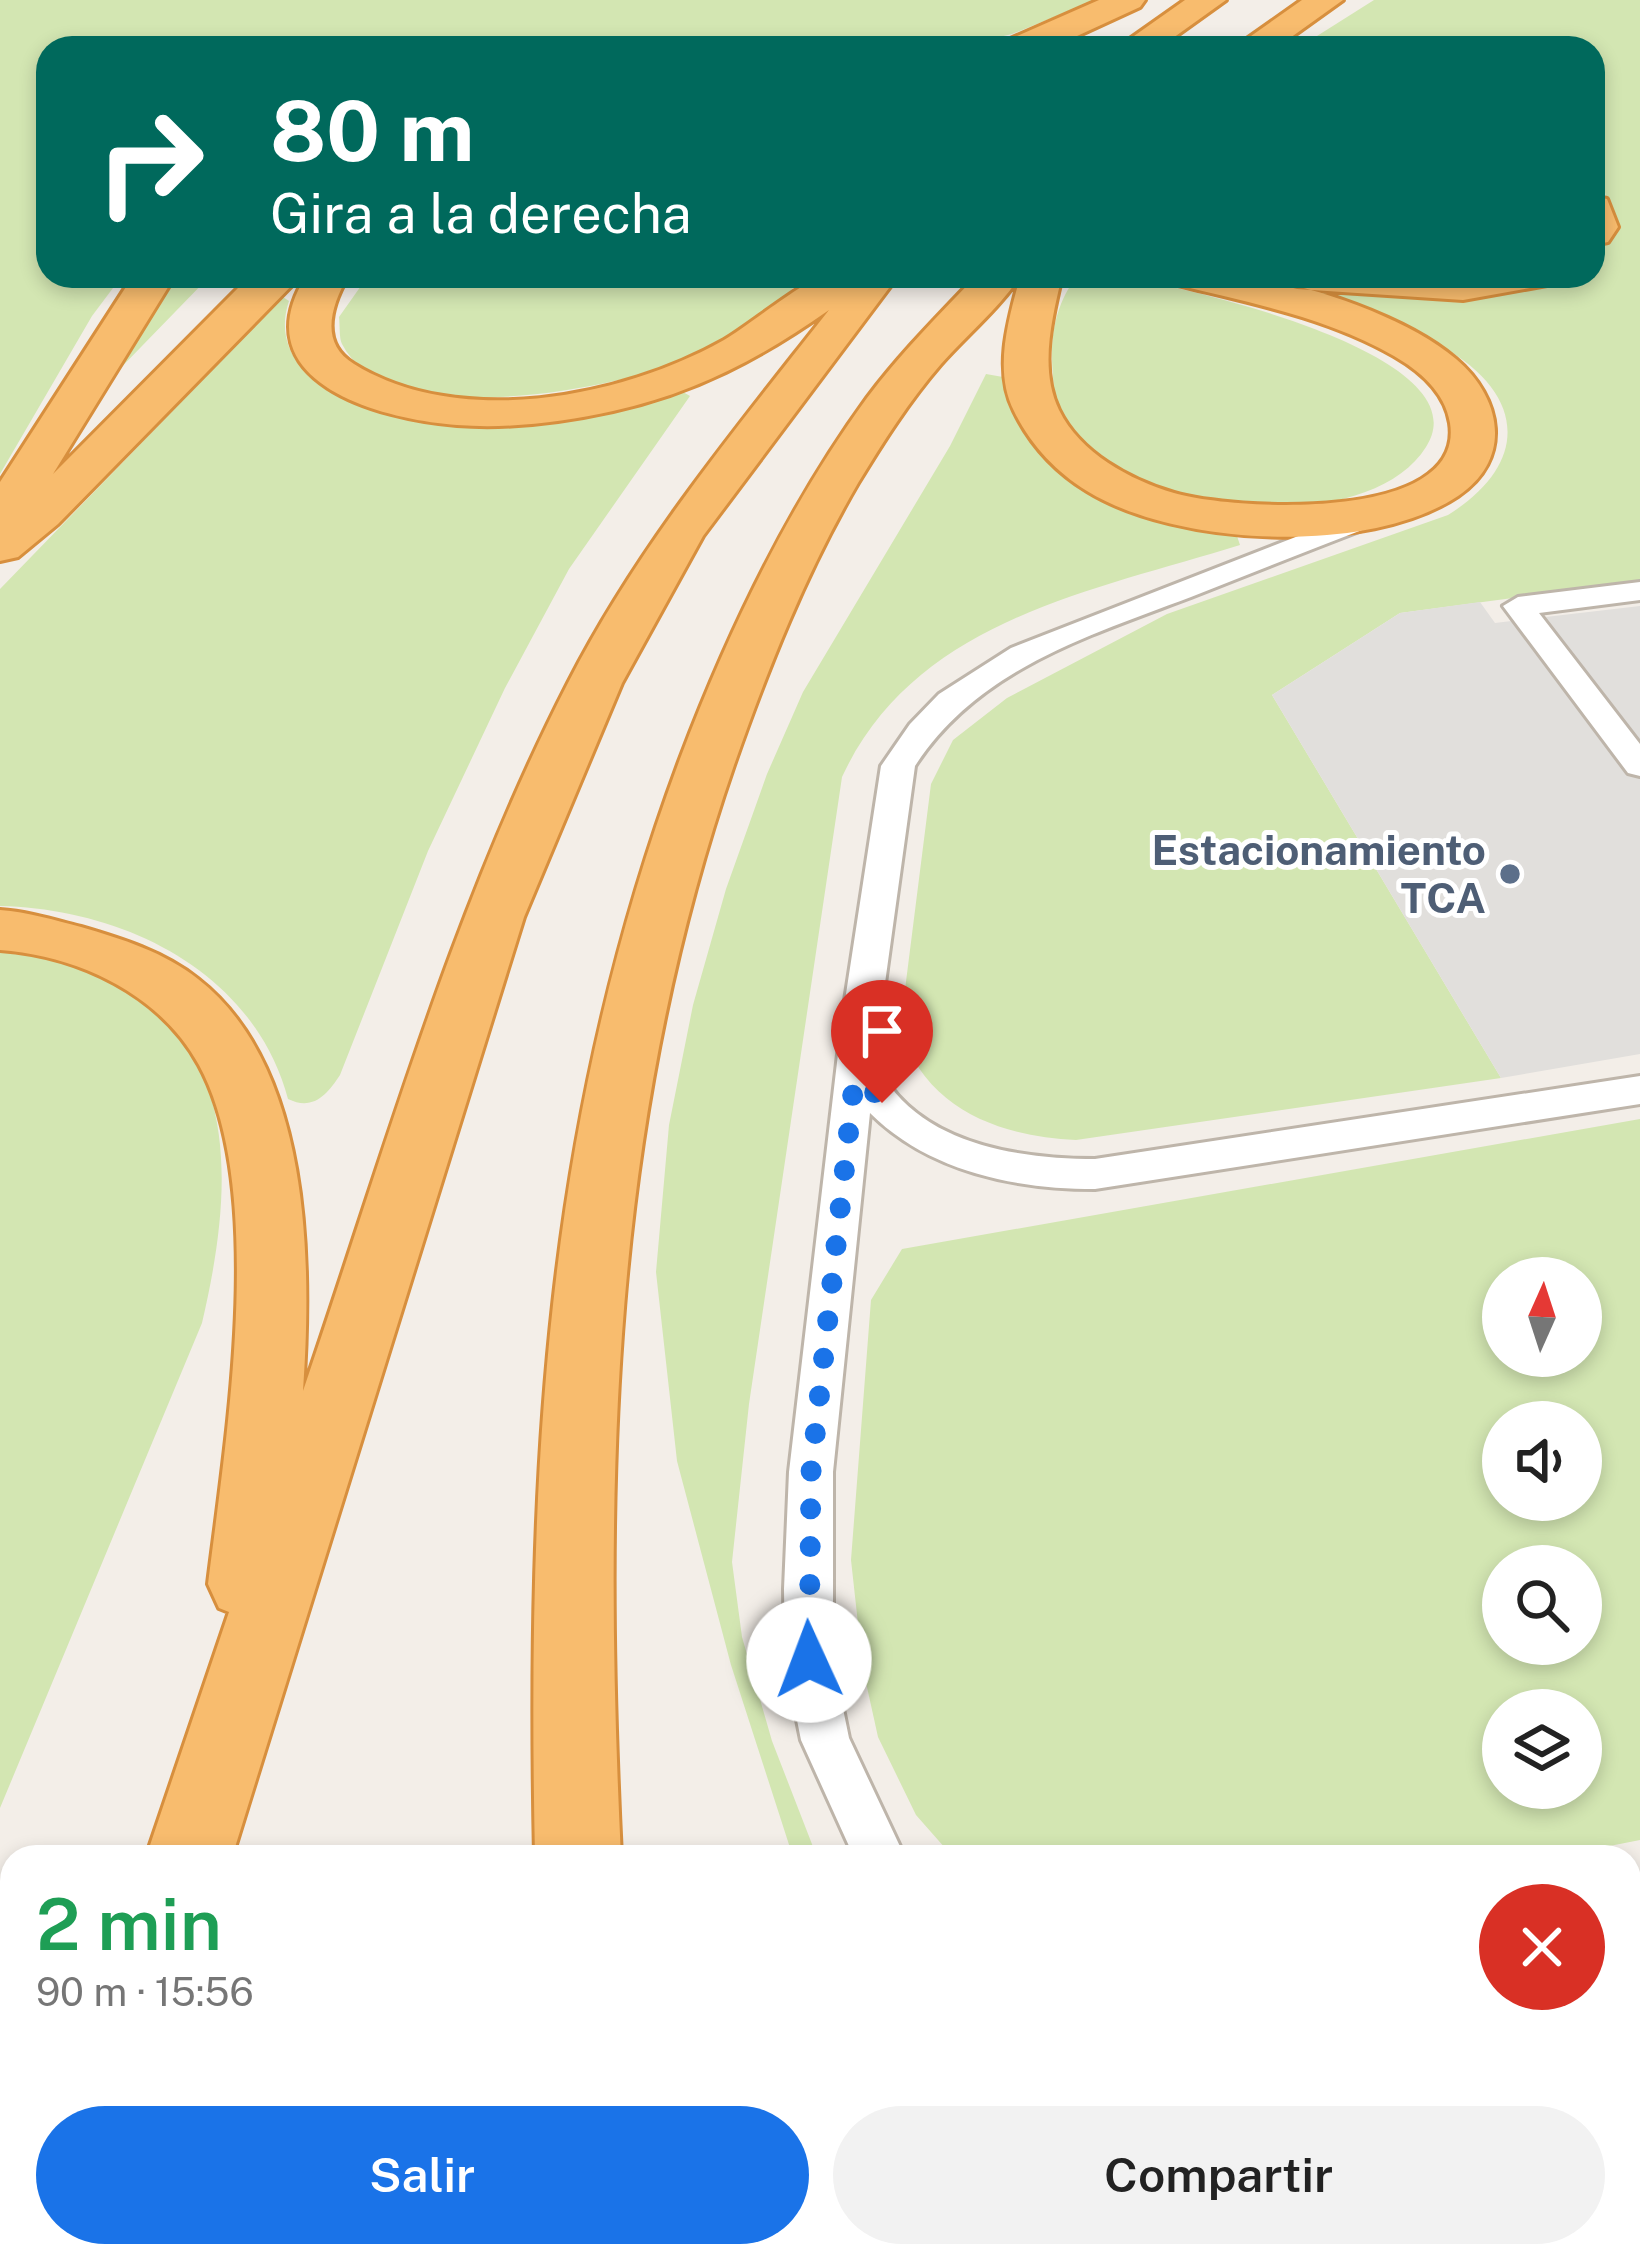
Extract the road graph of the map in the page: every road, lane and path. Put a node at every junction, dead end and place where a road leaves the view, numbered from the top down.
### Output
1 (1127, 0) edge
2 (1209, 0) edge
3 (1326, 0) edge
4 (1048, 36) edge
5 (1076, 36) edge
6 (1154, 36) edge
7 (1270, 36) edge
8 (146, 288) edge
9 (232, 288) edge
10 (265, 288) edge
11 (322, 288) edge
12 (831, 288) edge
13 (867, 288) edge
14 (988, 288) edge
15 (1038, 288) edge
16 (1237, 288) edge
17 (1408, 502) junction
18 (0, 520) edge
19 (0, 534) edge
20 (0, 546) edge
21 (1640, 591) edge
22 (1640, 766) edge
23 (0, 930) edge
24 (861, 1020) junction
25 (1640, 1090) edge
26 (233, 1718) junction
27 (193, 1845) edge
28 (577, 1845) edge
29 (874, 1845) edge

1 - 4 highway
1 - 5 highway
2 - 6 highway
3 - 7 highway
8 - 18 highway
9 - 19 highway
10 - 20 highway
11 - 12 highway
13 - 26 highway
14 - 28 highway
15 - 17 highway
16 - 17 highway
17 - 24 lane
21 - 22 lane
23 - 26 highway
24 - 25 lane
24 - 29 lane
26 - 27 highway

